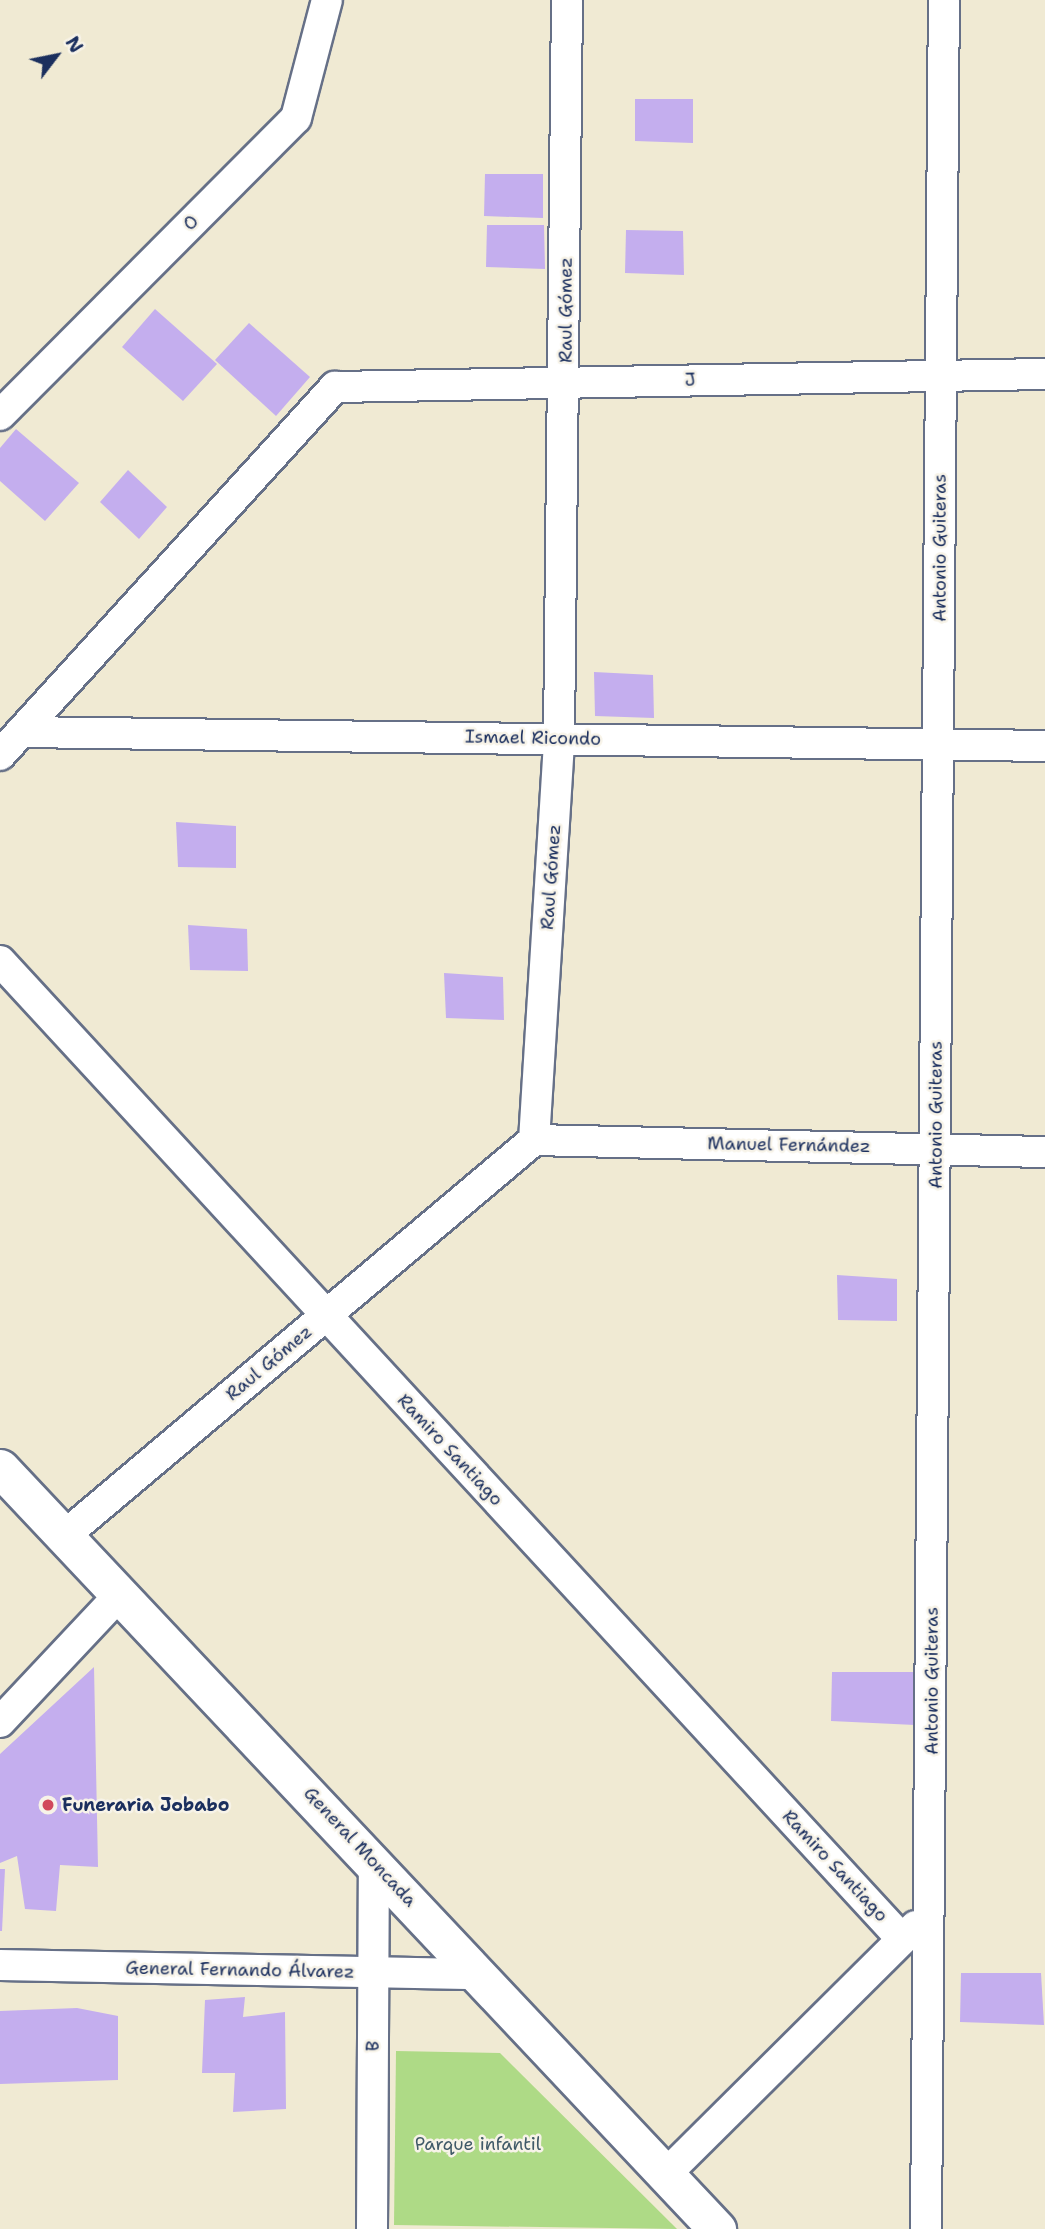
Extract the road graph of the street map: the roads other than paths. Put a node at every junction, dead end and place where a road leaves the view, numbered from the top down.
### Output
1 (327, 0) edge
2 (567, 0) edge
3 (944, 0) edge
4 (1045, 374) edge
5 (942, 376) junction
6 (566, 383) junction
7 (0, 415) edge
8 (21, 732) junction
9 (559, 738) junction
10 (939, 744) junction
11 (1045, 746) edge
12 (0, 755) edge
13 (0, 961) edge
14 (534, 1140) junction
15 (936, 1147) junction
16 (1045, 1152) edge
17 (326, 1315) junction
18 (0, 1468) edge
19 (64, 1536) junction
20 (120, 1594) junction
21 (0, 1722) edge
22 (374, 1862) junction
23 (931, 1915) junction
24 (901, 1938) junction
25 (0, 1965) edge
26 (374, 1972) junction
27 (480, 1974) junction
28 (668, 2172) junction
29 (372, 2229) edge
30 (717, 2229) edge
31 (926, 2229) edge

1 - 7 street, O
2 - 6 street, Raul Gómez
3 - 5 street, Antonio Guiteras
4 - 5 street, J
5 - 6 street, J
5 - 10 street, Antonio Guiteras
6 - 8 street, J
6 - 9 street, Raul Gómez
8 - 9 street, Ismael Ricondo
8 - 12 street
9 - 10 street, Ismael Ricondo
9 - 14 street, Raul Gómez
10 - 11 street, Ismael Ricondo
10 - 15 street, Antonio Guiteras
13 - 17 street, Ramiro Santiago
14 - 15 street, Manuel Fernández
14 - 17 street, Raul Gómez
15 - 16 street, Manuel Fernández
15 - 23 street, Antonio Guiteras
17 - 19 street, Raul Gómez
17 - 24 street, Ramiro Santiago
18 - 19 street, General Moncada
19 - 20 street, General Moncada
20 - 21 street
20 - 22 street, General Moncada
22 - 26 street, B
22 - 27 street, General Moncada
23 - 24 street
23 - 31 street, Antonio Guiteras
24 - 28 street
25 - 26 street, General Fernando Álvarez
26 - 27 street, General Fernando Álvarez
26 - 29 street, B
27 - 28 street, General Moncada
28 - 30 street, General Moncada

